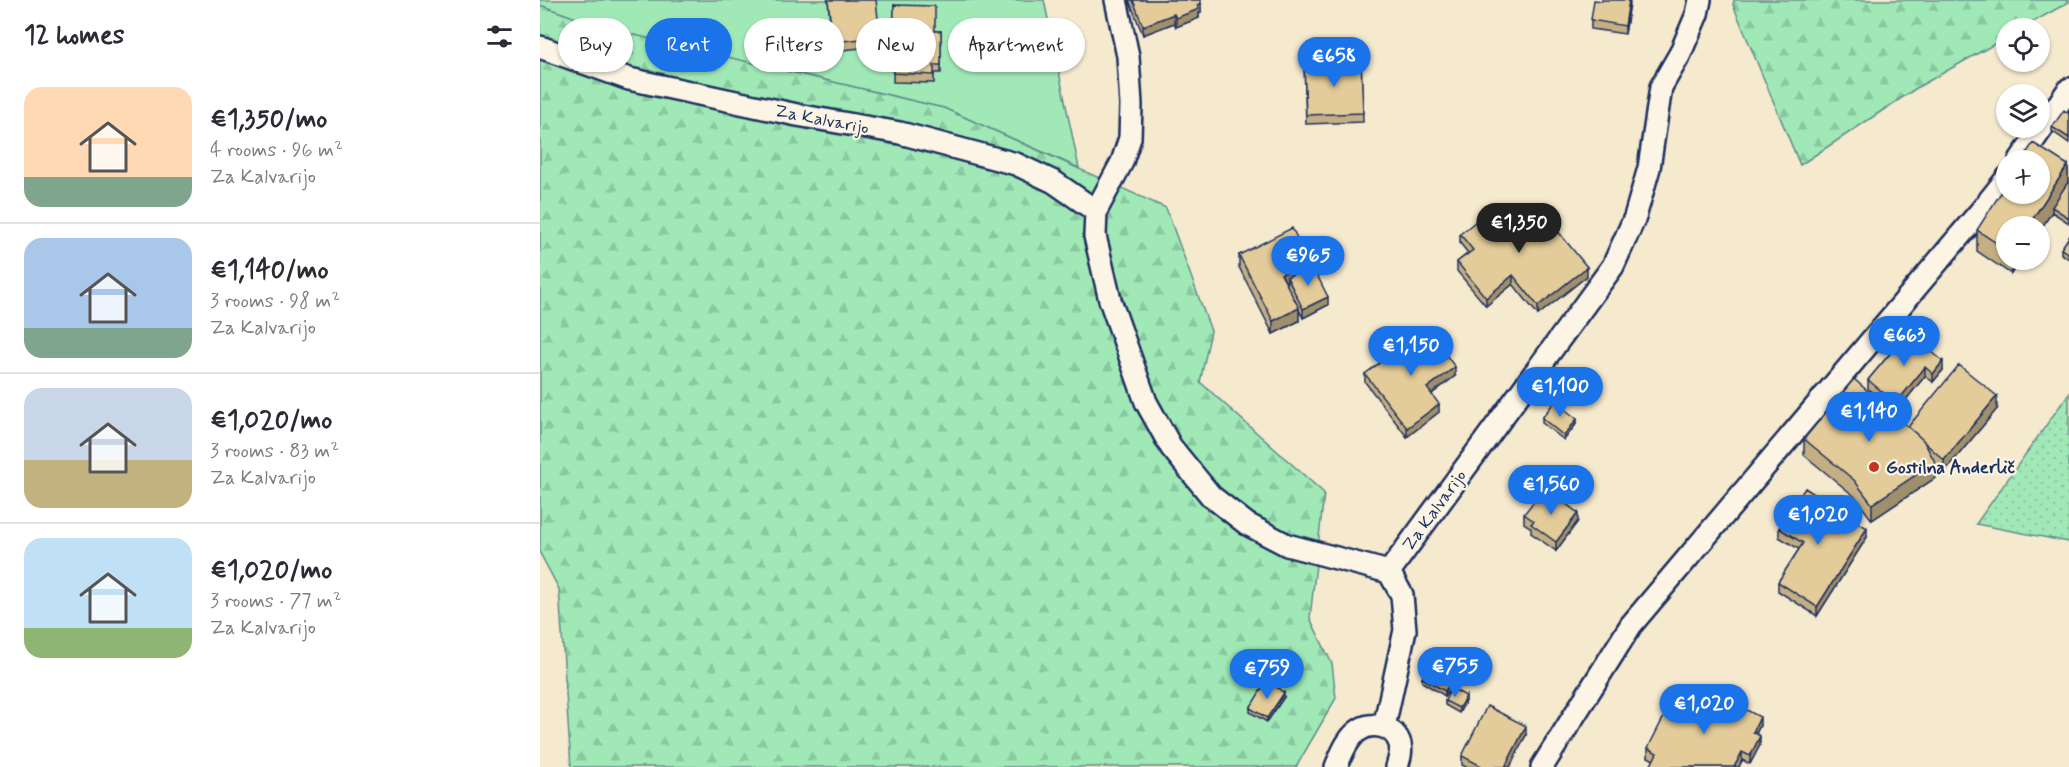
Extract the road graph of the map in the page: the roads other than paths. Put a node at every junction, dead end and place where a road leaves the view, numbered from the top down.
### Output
1 (1116, 0) edge
2 (1700, 0) edge
3 (540, 47) edge
4 (2069, 89) edge
5 (2027, 150) edge
6 (1996, 192) edge
7 (1096, 211) junction
8 (1389, 572) junction
9 (1384, 727) junction
10 (1336, 767) edge
11 (1397, 767) edge
12 (1542, 767) edge

1 - 7 street
2 - 8 street, Za Kalvarijo
3 - 7 street, Za Kalvarijo
4 - 5 street
6 - 12 street
7 - 8 street
8 - 9 street
9 - 10 street
9 - 11 street

